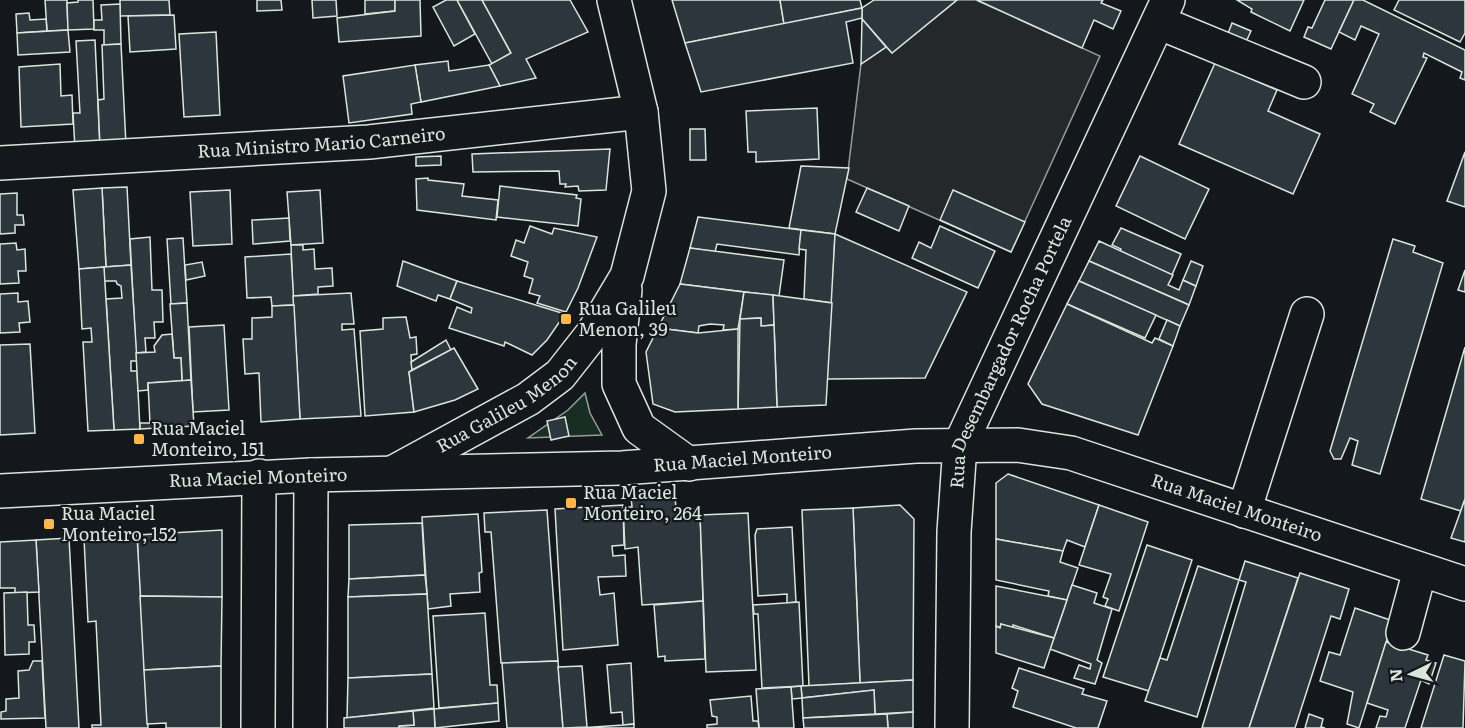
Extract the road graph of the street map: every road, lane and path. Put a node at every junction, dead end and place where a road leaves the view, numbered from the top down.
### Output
1 (614, 0) edge
2 (1163, 11) edge
3 (1304, 82) dead end
4 (641, 112) junction
5 (0, 163) edge
6 (627, 276) junction
7 (1307, 314) dead end
8 (960, 445) junction
9 (689, 464) junction
10 (311, 475) junction
11 (388, 475) junction
12 (259, 476) junction
13 (0, 491) edge
14 (1244, 511) junction
15 (1420, 570) junction
16 (1465, 584) edge
17 (1403, 633) dead end
18 (258, 728) edge
19 (310, 728) edge
20 (952, 728) edge

1 - 4 street, Rua Galileu Menon
2 - 3 street
2 - 8 street, Rua Desembargador Rocha Portela
4 - 5 street, Rua Ministro Mario Carneiro
4 - 6 street, Rua Galileu Menon
6 - 9 street
6 - 11 street, Rua Galileu Menon
7 - 14 street
8 - 9 street, Rua Maciel Monteiro
8 - 14 street, Rua Maciel Monteiro
8 - 20 street, Rua Desembargador Rocha Portela
9 - 11 street, Rua Maciel Monteiro
10 - 11 street, Rua Maciel Monteiro
10 - 12 street, Rua Maciel Monteiro
10 - 19 street
12 - 13 street, Rua Maciel Monteiro
12 - 18 street
14 - 15 street, Rua Maciel Monteiro
15 - 16 street, Rua Maciel Monteiro
15 - 17 street

